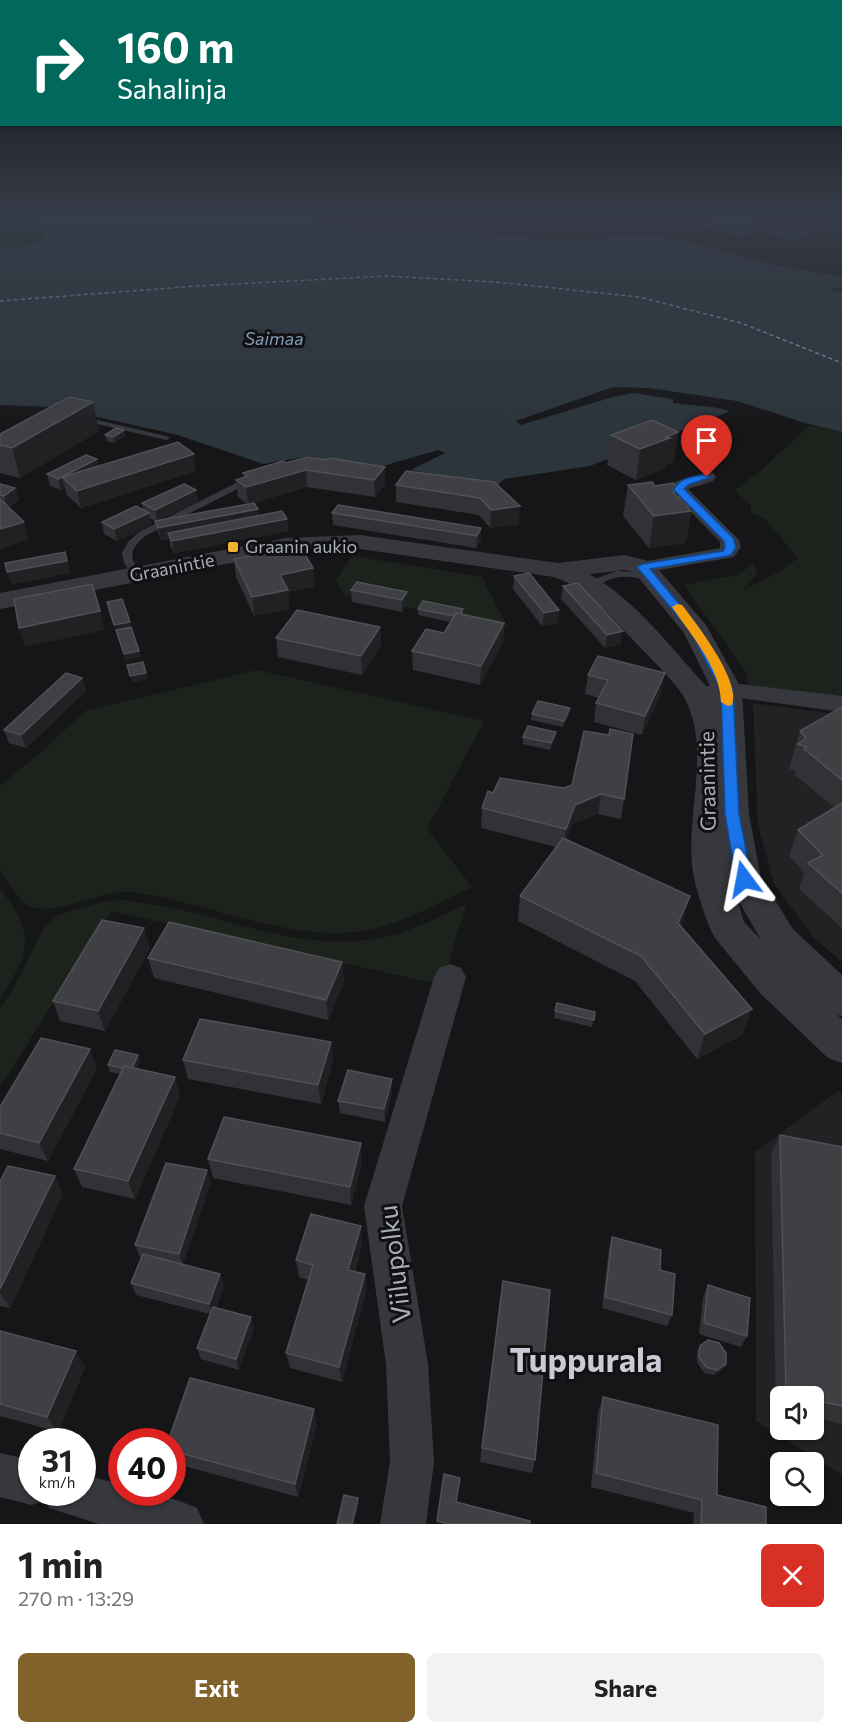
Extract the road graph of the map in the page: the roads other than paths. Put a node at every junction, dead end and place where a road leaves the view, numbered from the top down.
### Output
1 (70, 416) edge
2 (166, 438) dead end
3 (261, 474) edge
4 (707, 477) dead end
5 (558, 570) junction
6 (648, 573) junction
7 (136, 575) junction
8 (596, 588) junction
9 (0, 601) edge
10 (712, 691) junction
11 (842, 704) edge
12 (450, 977) dead end
13 (842, 1000) edge
14 (842, 1045) edge
15 (0, 1475) edge
16 (18, 1480) edge
17 (96, 1501) edge
18 (181, 1524) edge
19 (403, 1524) edge

1 - 2 lane
3 - 7 lane
4 - 6 street
5 - 6 street, Graanintie
5 - 7 street, Graanintie
5 - 8 street, Graanintie
6 - 8 lane
6 - 10 street, Graanintie
7 - 9 street, Graanintie
8 - 10 street, Graanintie
10 - 11 street
10 - 13 street, Graanintie
10 - 14 street, Graanintie
12 - 19 street, Viilupolku
15 - 16 street
17 - 18 street

